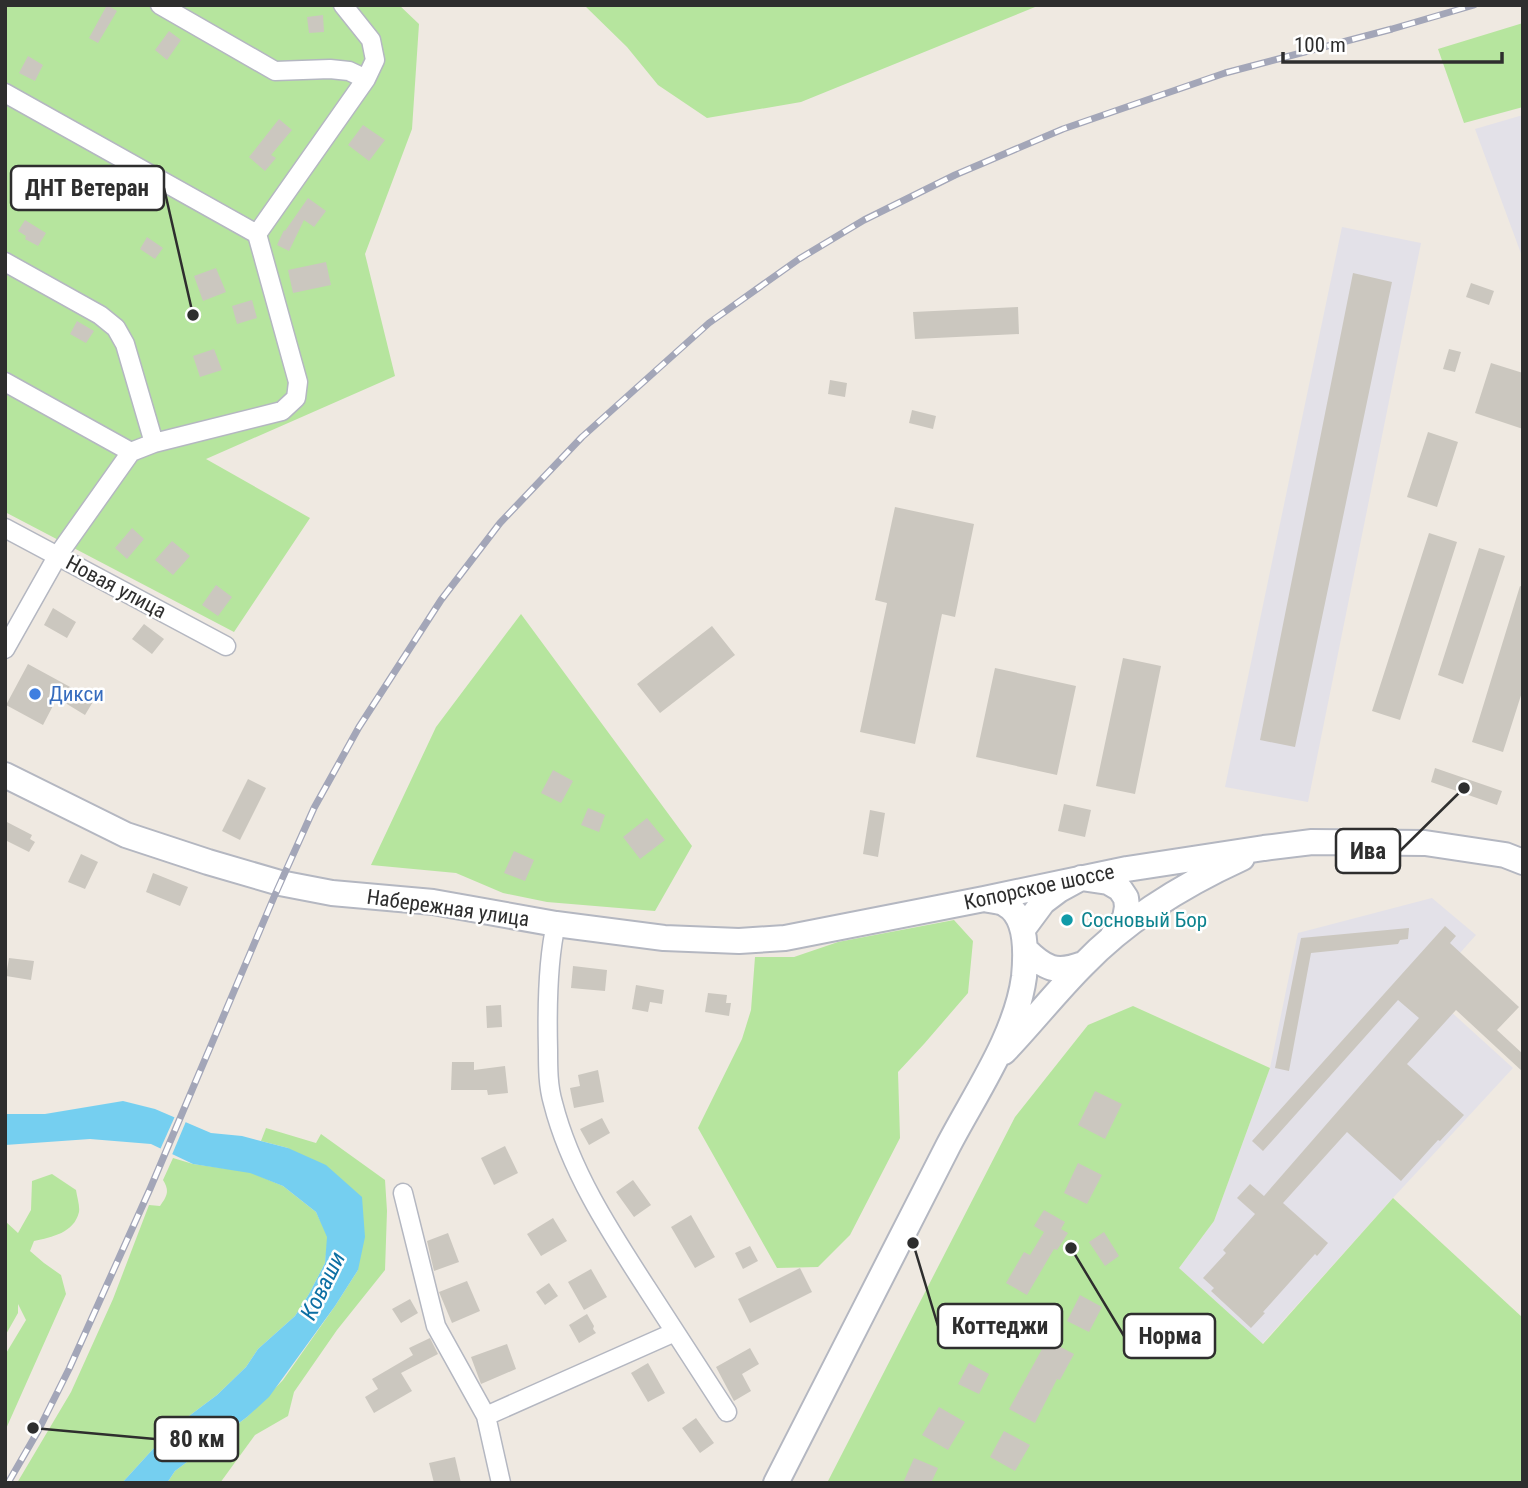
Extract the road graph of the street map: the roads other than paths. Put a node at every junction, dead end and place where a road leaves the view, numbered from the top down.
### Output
1 (160, 5) edge
2 (343, 5) edge
3 (366, 79) junction
4 (5, 93) edge
5 (257, 234) junction
6 (5, 262) edge
7 (5, 382) edge
8 (154, 443) junction
9 (131, 452) junction
10 (5, 528) edge
11 (58, 555) junction
12 (226, 646) dead end
13 (5, 649) edge
14 (5, 775) edge
15 (1264, 848) junction
16 (1523, 862) edge
17 (1081, 878) junction
18 (984, 899) junction
19 (556, 923) junction
20 (1111, 938) junction
21 (1024, 939) junction
22 (1083, 964) junction
23 (996, 1060) junction
24 (403, 1193) dead end
25 (675, 1332) junction
26 (727, 1412) dead end
27 (486, 1416) junction
28 (501, 1483) edge
29 (776, 1483) edge

1 - 3 street
2 - 3 street
3 - 5 street
4 - 5 street
5 - 8 street
6 - 8 street
7 - 9 street
8 - 9 street
9 - 11 street
10 - 11 street, Новая улица
11 - 12 street, Новая улица
11 - 13 street
14 - 19 main road, Набережная улица
15 - 16 main road, Копорское шоссе
15 - 17 main road, Копорское шоссе
15 - 20 main road
17 - 18 main road, Копорское шоссе
17 - 20 main road
17 - 21 main road
18 - 19 main road, Копорское шоссе
18 - 21 main road
19 - 25 street, Набережная улица
20 - 22 main road
21 - 22 main road
21 - 23 main road
22 - 23 main road
23 - 29 main road
24 - 27 street
25 - 26 street, Набережная улица
25 - 27 street
27 - 28 street

